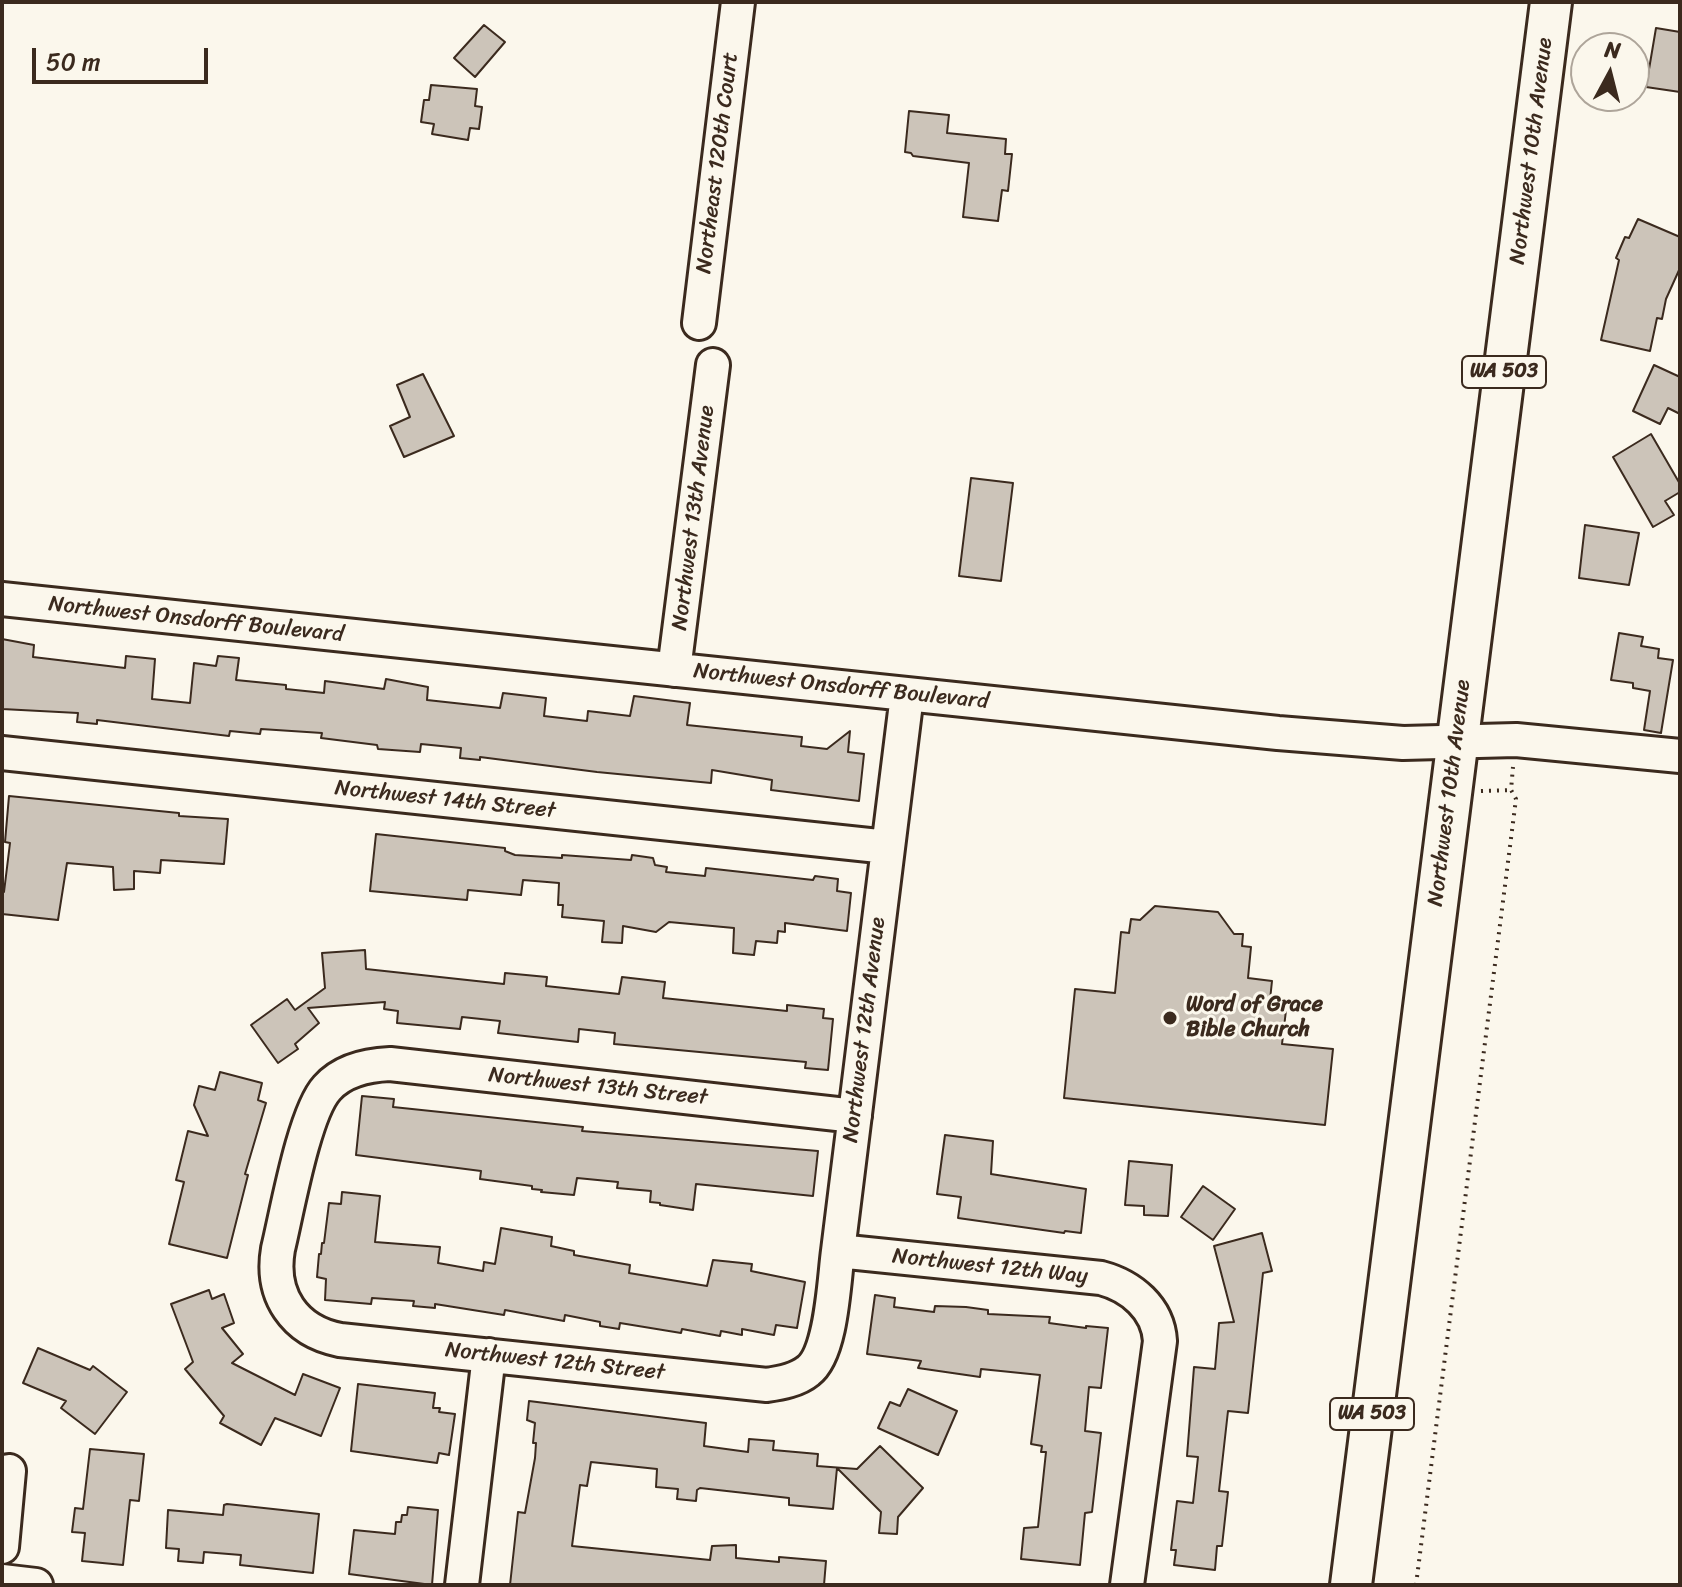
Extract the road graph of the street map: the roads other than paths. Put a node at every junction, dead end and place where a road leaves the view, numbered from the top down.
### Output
1 (738, 2) edge
2 (1551, 2) edge
3 (699, 323) dead end
4 (713, 365) dead end
5 (2, 599) edge
6 (674, 670) junction
7 (907, 695) junction
8 (1456, 742) junction
9 (2, 753) edge
10 (1680, 756) edge
11 (888, 847) junction
12 (855, 1116) junction
13 (838, 1251) junction
14 (296, 1317) joint
15 (489, 1355) junction
16 (815, 1364) joint
17 (9, 1471) dead end
18 (2, 1547) edge
19 (2, 1581) edge
20 (36, 1585) edge
21 (462, 1585) edge
22 (1127, 1585) edge
23 (1351, 1585) edge

1 - 3 street, Northeast 120th Court
2 - 8 main road, Northwest 10th Avenue / WA 503
4 - 6 street, Northwest 13th Avenue
5 - 6 street, Northwest Onsdorff Boulevard
6 - 7 street, Northwest Onsdorff Boulevard
7 - 8 street, Northwest Onsdorff Boulevard
7 - 11 street, Northwest 12th Avenue
8 - 10 street, Northwest Onsdorff Boulevard
8 - 23 main road, Northwest 10th Avenue / WA 503
9 - 11 street, Northwest 14th Street
11 - 12 street, Northwest 12th Avenue
12 - 13 street, Northwest 12th Avenue
12 - 14 street, Northwest 13th Street
13 - 16 street, Northwest 12th Avenue
13 - 22 street, Northwest 12th Way
14 - 15 street, Northwest 12th Street
15 - 16 street, Northwest 12th Street
15 - 21 street
17 - 18 street
19 - 20 street

